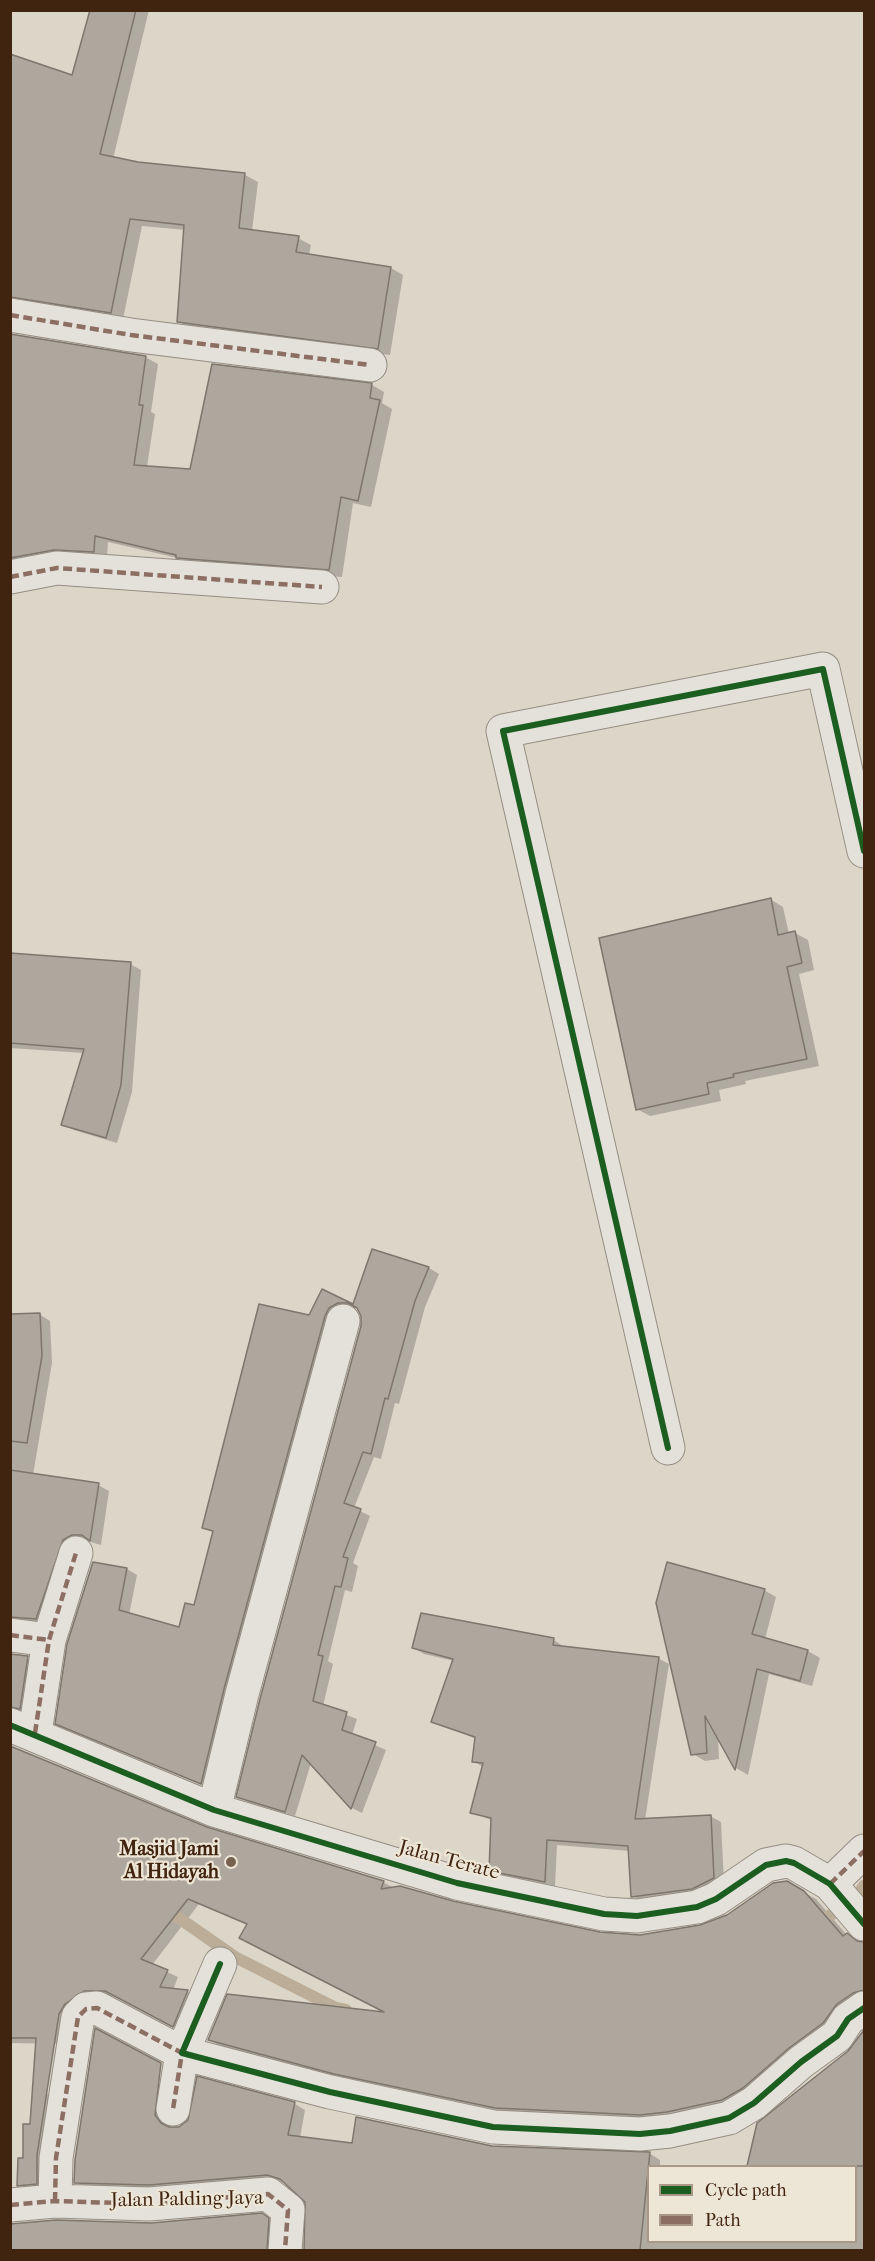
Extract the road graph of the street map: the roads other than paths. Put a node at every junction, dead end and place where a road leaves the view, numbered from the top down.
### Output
1 (10, 315) edge
2 (370, 365) dead end
3 (10, 577) edge
4 (322, 587) dead end
5 (864, 851) edge
6 (343, 1321) dead end
7 (668, 1448) dead end
8 (76, 1553) dead end
9 (10, 1635) edge
10 (49, 1640) junction
11 (23, 1729) edge
12 (214, 1810) junction
13 (864, 1851) edge
14 (834, 1889) junction
15 (864, 1924) edge
16 (220, 1964) dead end
17 (864, 2008) edge
18 (182, 2053) junction
19 (173, 2109) dead end
20 (55, 2201) junction
21 (10, 2205) edge
22 (285, 2250) edge

1 - 2 street
3 - 4 street
5 - 7 street
6 - 12 street
8 - 10 street
9 - 10 street
10 - 11 street
11 - 12 street, Jalan Terate
12 - 14 street, Jalan Terate
13 - 14 street
14 - 15 street, Jalan Terate
16 - 18 street
17 - 18 street
18 - 19 street
18 - 20 street
20 - 21 street, Jalan Palding Jaya
20 - 22 street, Jalan Palding Jaya

